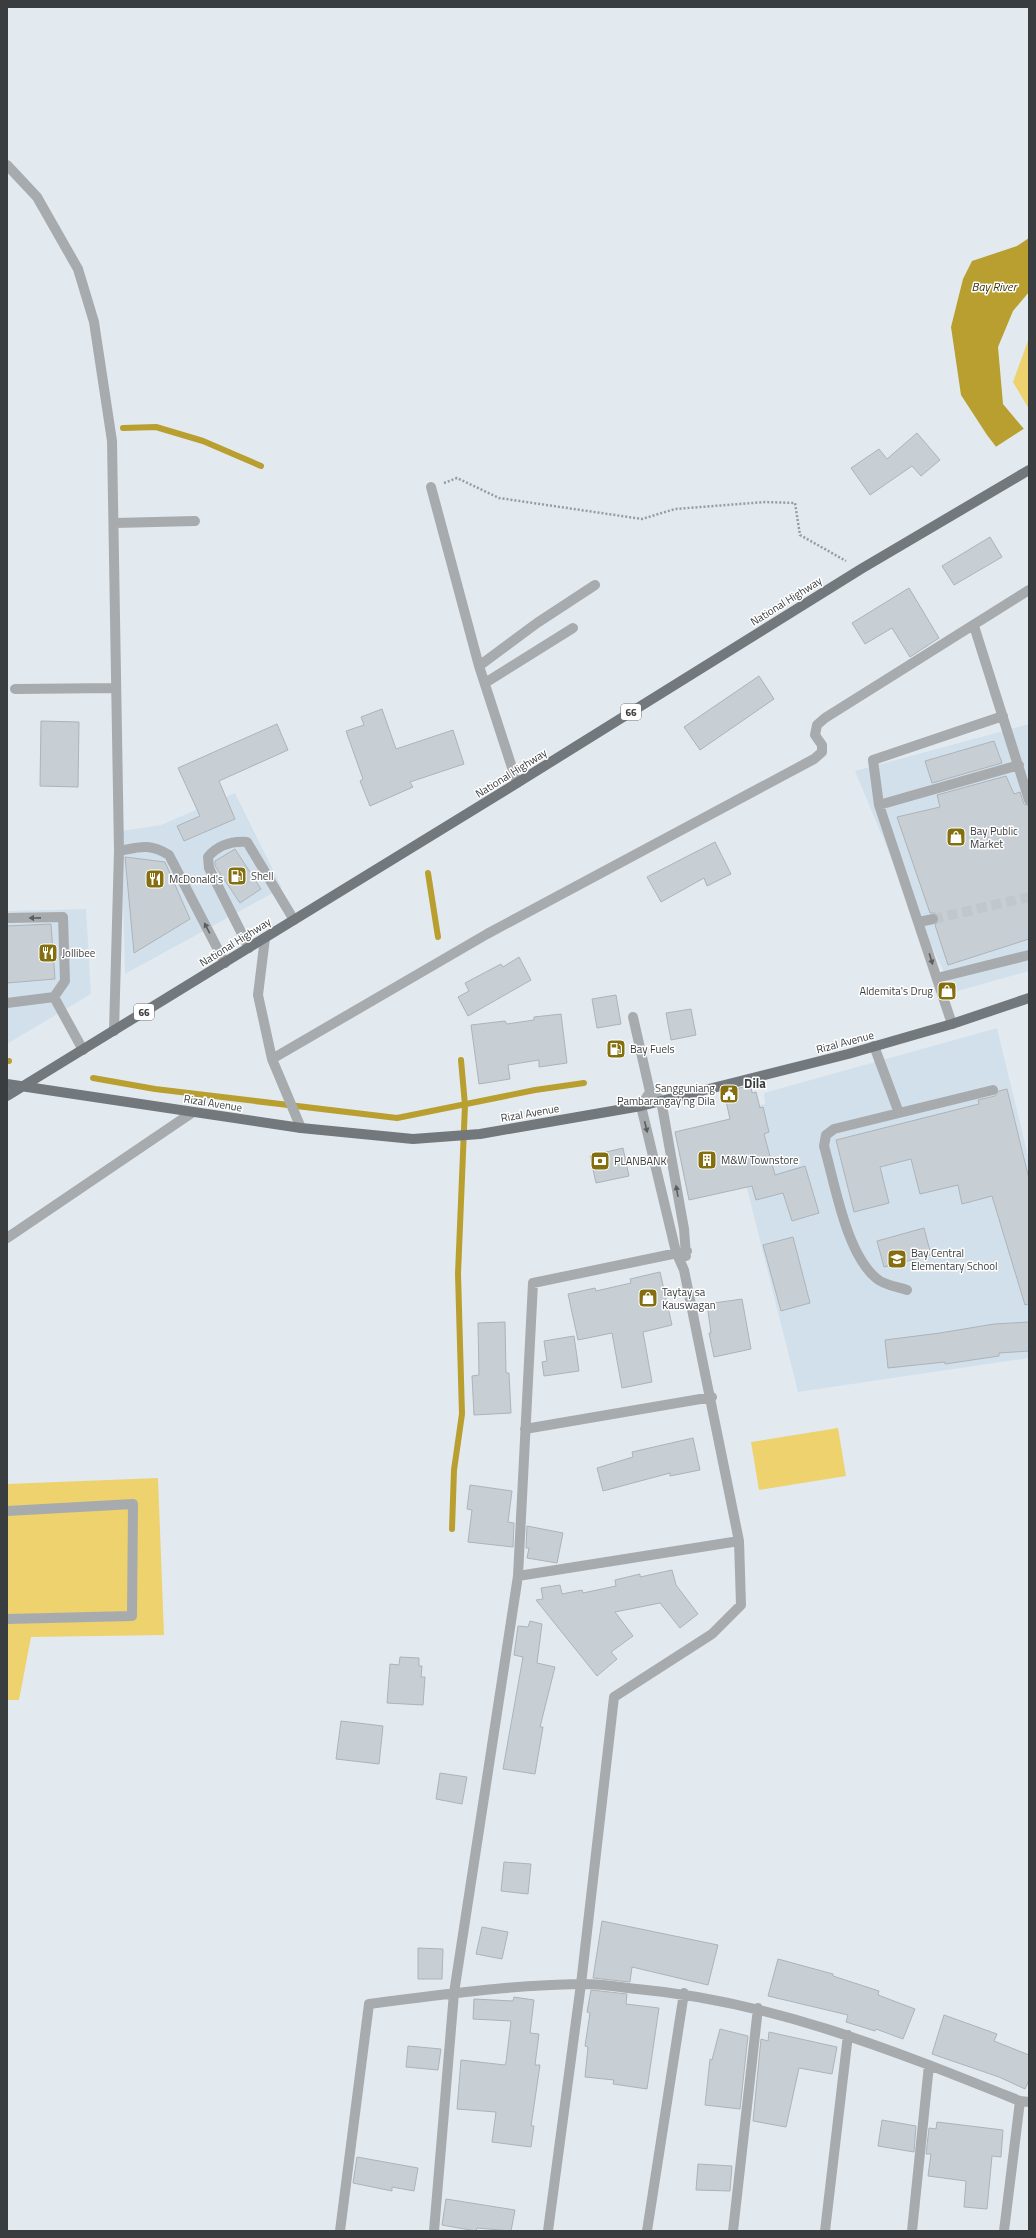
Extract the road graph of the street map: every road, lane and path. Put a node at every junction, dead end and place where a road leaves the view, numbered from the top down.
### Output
1 (7, 165) edge
2 (1029, 470) edge
3 (431, 487) joint
4 (195, 521) dead end
5 (115, 523) junction
6 (861, 569) junction
7 (595, 585) dead end
8 (1029, 590) edge
9 (974, 626) junction
10 (573, 628) dead end
11 (479, 666) junction
12 (484, 683) junction
13 (116, 688) junction
14 (14, 689) dead end
15 (1003, 716) junction
16 (1019, 765) junction
17 (517, 783) junction
18 (1029, 800) edge
19 (879, 805) junction
20 (119, 851) junction
21 (7, 918) edge
22 (933, 919) tunnel mouth
23 (294, 920) junction
24 (919, 922) junction
25 (265, 938) junction
26 (249, 948) junction
27 (1029, 955) edge
28 (225, 962) junction
29 (937, 978) junction
30 (54, 997) junction
31 (1029, 998) edge
32 (7, 1003) edge
33 (633, 1017) dead end
34 (952, 1024) junction
35 (114, 1031) junction
36 (874, 1046) junction
37 (83, 1050) junction
38 (272, 1060) junction
39 (7, 1084) edge
40 (24, 1086) junction
41 (993, 1090) dead end
42 (650, 1092) junction
43 (7, 1096) edge
44 (661, 1100) junction
45 (641, 1106) junction
46 (194, 1112) junction
47 (899, 1113) junction
48 (301, 1128) junction
49 (7, 1238) edge
50 (687, 1251) junction
51 (676, 1252) junction
52 (684, 1270) junction
53 (907, 1290) dead end
54 (712, 1397) junction
55 (525, 1429) junction
56 (7, 1511) edge
57 (740, 1541) junction
58 (518, 1576) junction
59 (7, 1618) edge
60 (581, 1984) junction
61 (454, 1993) junction
62 (684, 1993) junction
63 (758, 2008) junction
64 (848, 2035) junction
65 (930, 2065) junction
66 (1024, 2101) edge
67 (340, 2231) edge
68 (434, 2231) edge
69 (548, 2231) edge
70 (647, 2231) edge
71 (733, 2231) edge
72 (825, 2231) edge
73 (912, 2231) edge
74 (1004, 2231) edge

1 - 5 street
2 - 6 main road, National Highway / 66
3 - 6 path
3 - 11 street
4 - 5 street
5 - 13 street
6 - 17 main road, National Highway / 66
7 - 11 street
8 - 9 street
9 - 15 street
9 - 38 street
10 - 12 street
11 - 12 street
12 - 17 street
13 - 14 street
13 - 20 street
15 - 16 street
15 - 19 street
16 - 18 street
16 - 19 street
17 - 23 main road, National Highway / 66
19 - 24 street
28 -> 20 street
20 - 35 street
30 -> 21 street
22 - 24 street
23 - 25 main road, National Highway / 66
23 - 26 street
24 -> 29 street
25 - 26 main road, National Highway / 66
25 - 38 street
26 - 28 main road, National Highway / 66
27 - 29 street
28 - 35 main road, National Highway / 66
29 - 34 street
30 - 32 street
30 - 37 street
31 - 34 main road, Rizal Avenue
33 - 42 street
34 - 36 main road, Rizal Avenue
35 - 37 main road, National Highway / 66
36 - 44 main road, Rizal Avenue
36 - 47 street
37 - 40 main road, National Highway / 66
38 - 48 street
39 - 40 main road, Rizal Avenue
40 - 43 main road, National Highway / 66
40 - 46 main road, Rizal Avenue
41 - 47 street
42 - 44 street
42 - 45 street
44 - 45 main road, Rizal Avenue
50 -> 44 street
45 - 48 main road, Rizal Avenue
45 -> 51 street
46 - 48 main road, Rizal Avenue
46 - 49 street
47 - 53 street
50 - 51 street
50 - 52 street
51 - 52 street
51 - 55 street
52 - 54 street
54 - 55 street
54 - 57 street
55 - 58 street
56 - 59 street
57 - 58 street
57 - 60 street
58 - 61 street
60 - 61 street
60 - 62 street
60 - 69 street
61 - 67 street
61 - 68 street
62 - 63 street
62 - 70 street
63 - 64 street
63 - 71 street
64 - 65 street
64 - 72 street
65 - 66 street
65 - 73 street
66 - 74 street

